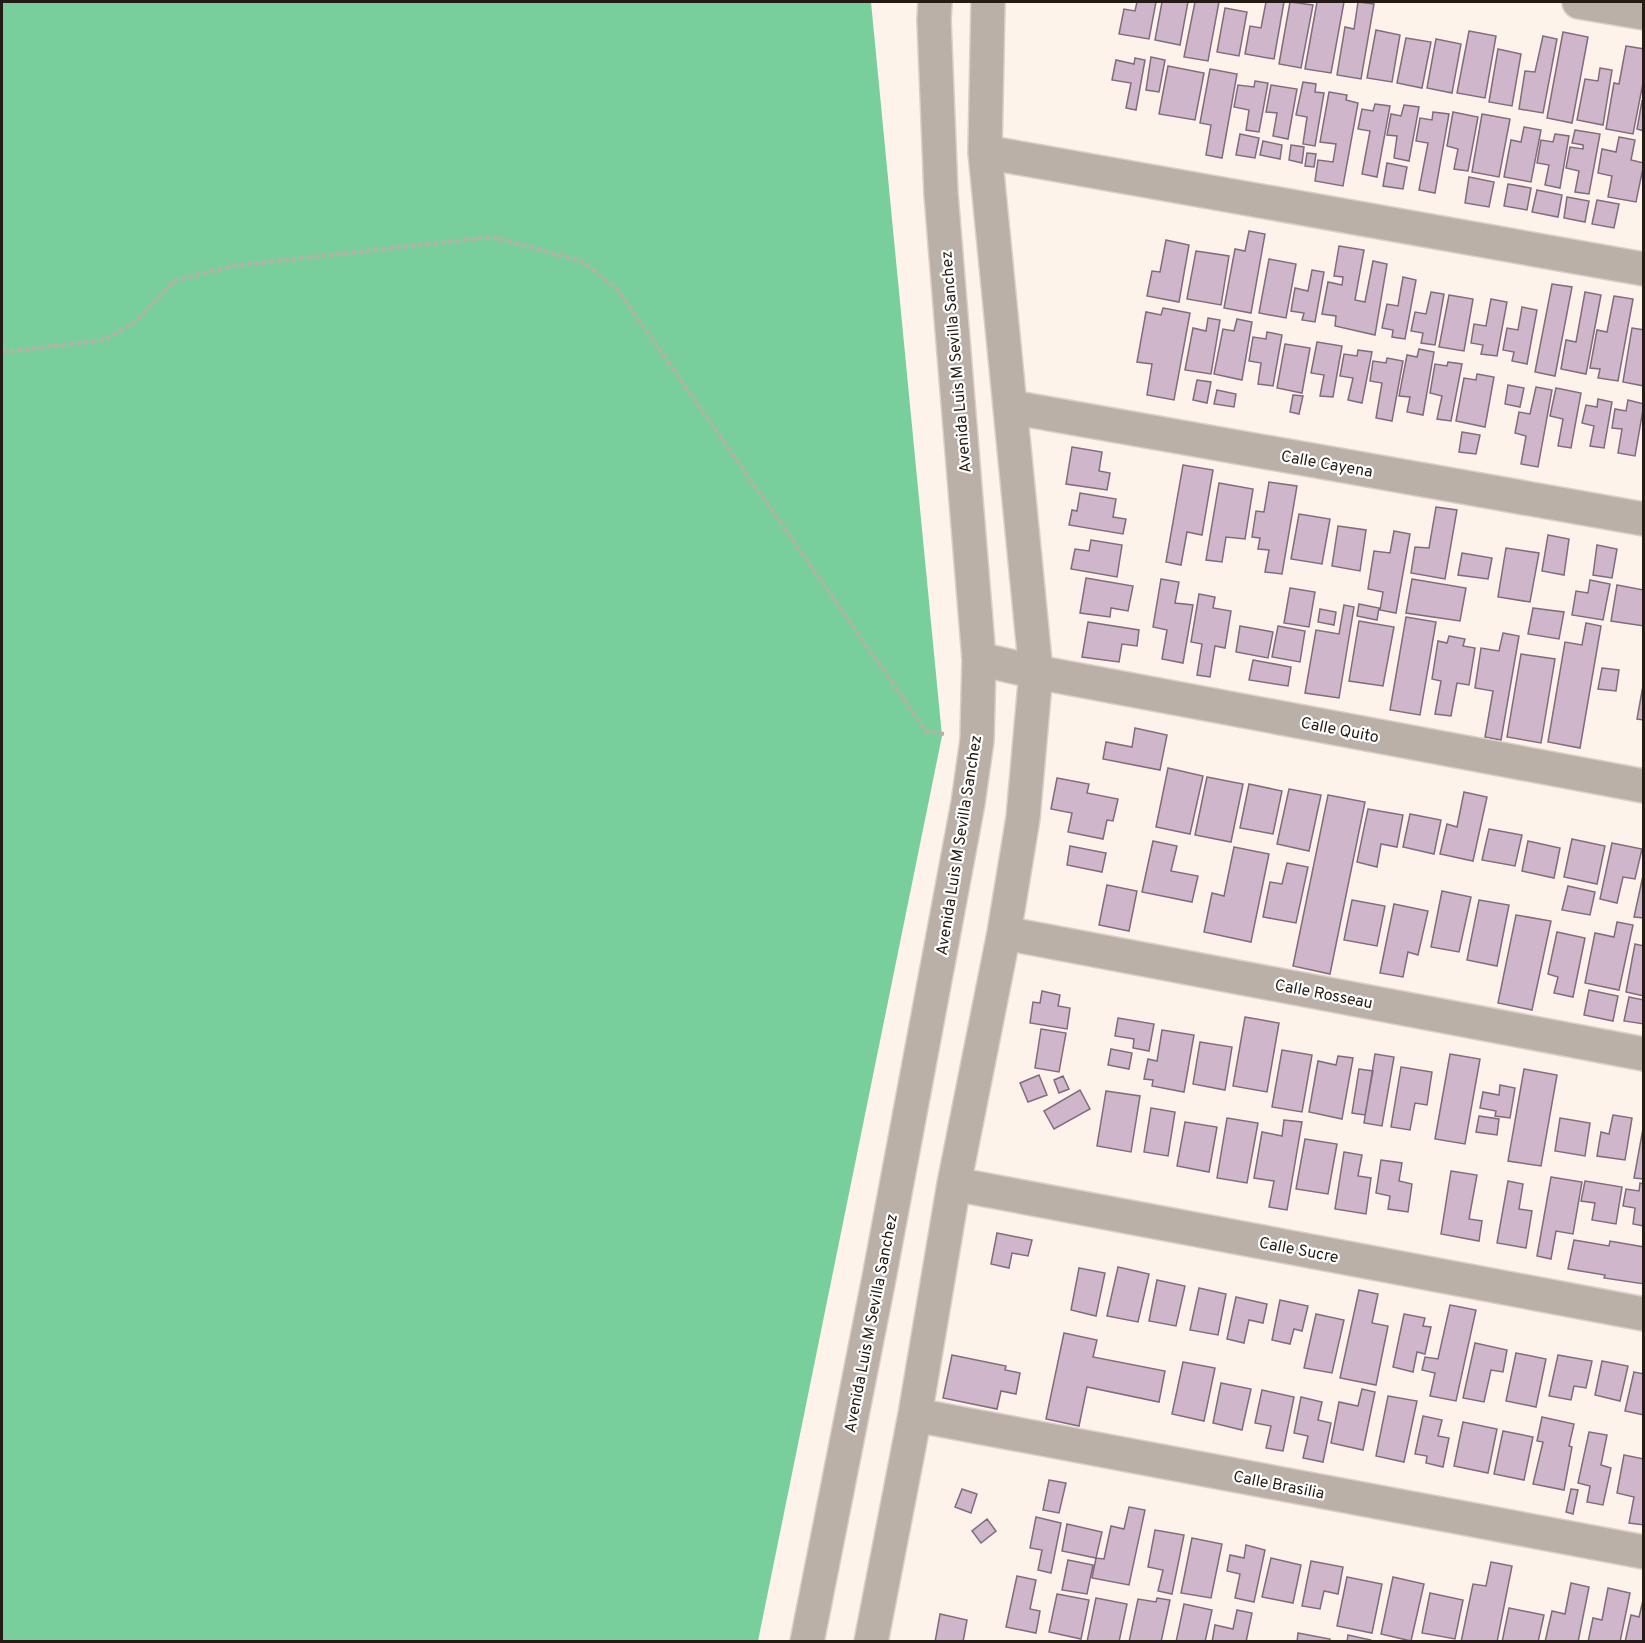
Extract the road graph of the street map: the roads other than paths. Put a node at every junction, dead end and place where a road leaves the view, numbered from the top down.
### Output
1 (935, 2) edge
2 (988, 2) edge
3 (1579, 2) edge
4 (1644, 13) edge
5 (985, 152) junction
6 (1644, 269) edge
7 (1011, 407) junction
8 (1644, 519) edge
9 (979, 659) junction
10 (1036, 672) junction
11 (1644, 786) edge
12 (1004, 933) junction
13 (1644, 1054) edge
14 (954, 1184) junction
15 (1644, 1314) edge
16 (915, 1415) junction
17 (1644, 1552) edge
18 (807, 1641) edge
19 (871, 1641) edge

1 - 9 street, Avenida Luis M Sevilla Sanchez
2 - 5 street
3 - 4 street
5 - 6 street
5 - 7 street
7 - 8 street, Calle Cayena
7 - 10 street
9 - 10 street, Calle Quito
9 - 18 street, Avenida Luis M Sevilla Sanchez
10 - 11 street, Calle Quito
10 - 12 street
12 - 13 street, Calle Rosseau
12 - 14 street
14 - 15 street, Calle Sucre
14 - 16 street
16 - 17 street, Calle Brasilia
16 - 19 street

